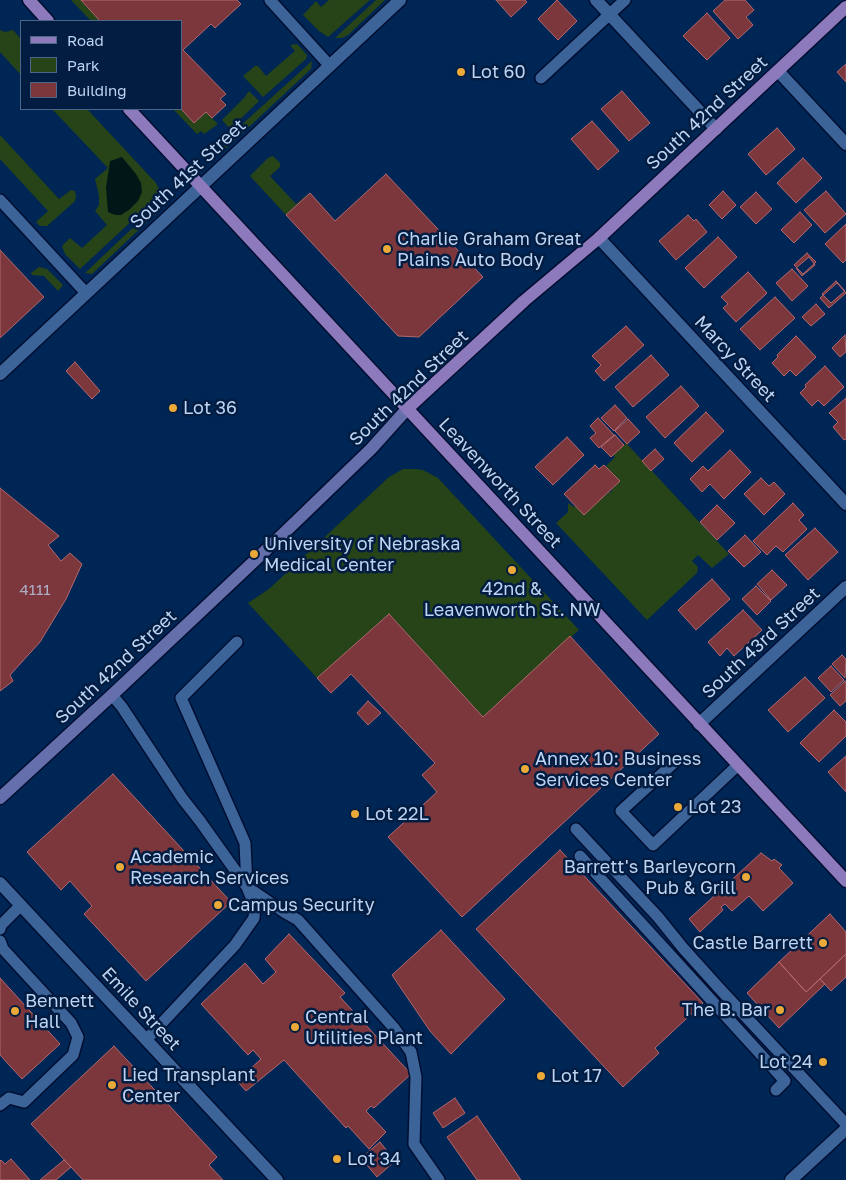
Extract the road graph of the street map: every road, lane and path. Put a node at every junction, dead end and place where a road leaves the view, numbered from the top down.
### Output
1 (28, 0) edge
2 (270, 0) edge
3 (400, 0) edge
4 (596, 0) edge
5 (625, 0) edge
6 (846, 7) edge
7 (609, 15) junction
8 (47, 20) edge
9 (330, 66) junction
10 (778, 71) junction
11 (541, 78) dead end
12 (130, 110) edge
13 (716, 129) junction
14 (846, 144) edge
15 (201, 186) junction
16 (0, 200) edge
17 (599, 238) junction
18 (86, 293) junction
19 (0, 374) edge
20 (407, 409) junction
21 (846, 504) edge
22 (846, 587) edge
23 (238, 642) dead end
24 (112, 696) junction
25 (699, 724) junction
26 (677, 760) dead end
27 (738, 766) junction
28 (0, 798) edge
29 (576, 829) dead end
30 (580, 856) dead end
31 (846, 881) edge
32 (0, 883) edge
33 (247, 887) junction
34 (21, 906) junction
35 (0, 930) edge
36 (0, 941) edge
37 (146, 1040) junction
38 (776, 1090) dead end
39 (0, 1105) edge
40 (846, 1124) edge
41 (846, 1129) edge
42 (277, 1180) edge
43 (439, 1180) edge
44 (792, 1180) edge

1 - 8 main road
2 - 9 lane
3 - 9 street, South 41st Street
4 - 7 street
5 - 7 lane
6 - 10 main road, South 42nd Street
7 - 11 lane
7 - 13 street
9 - 15 street, South 41st Street
10 - 13 main road, South 42nd Street
10 - 14 street
12 - 15 main road, Leavenworth Street
13 - 17 main road, South 42nd Street
15 - 18 street, South 41st Street
15 - 20 main road, Leavenworth Street
16 - 18 lane
17 - 20 main road, South 42nd Street
17 - 21 street, Marcy Street
18 - 19 street, South 41st Street
20 - 24 main road, South 42nd Street
20 - 25 main road, Leavenworth Street
22 - 25 street, South 43rd Street
23 - 33 lane
24 - 28 main road, South 42nd Street
24 - 33 lane
25 - 27 main road, Leavenworth Street
26 - 27 lane
27 - 31 main road, Leavenworth Street
29 - 40 lane
30 - 38 lane
32 - 34 street, Emile Street
33 - 37 lane
33 - 43 lane
34 - 35 lane
34 - 37 street, Emile Street
36 - 39 lane
37 - 42 street, Emile Street
41 - 44 street

